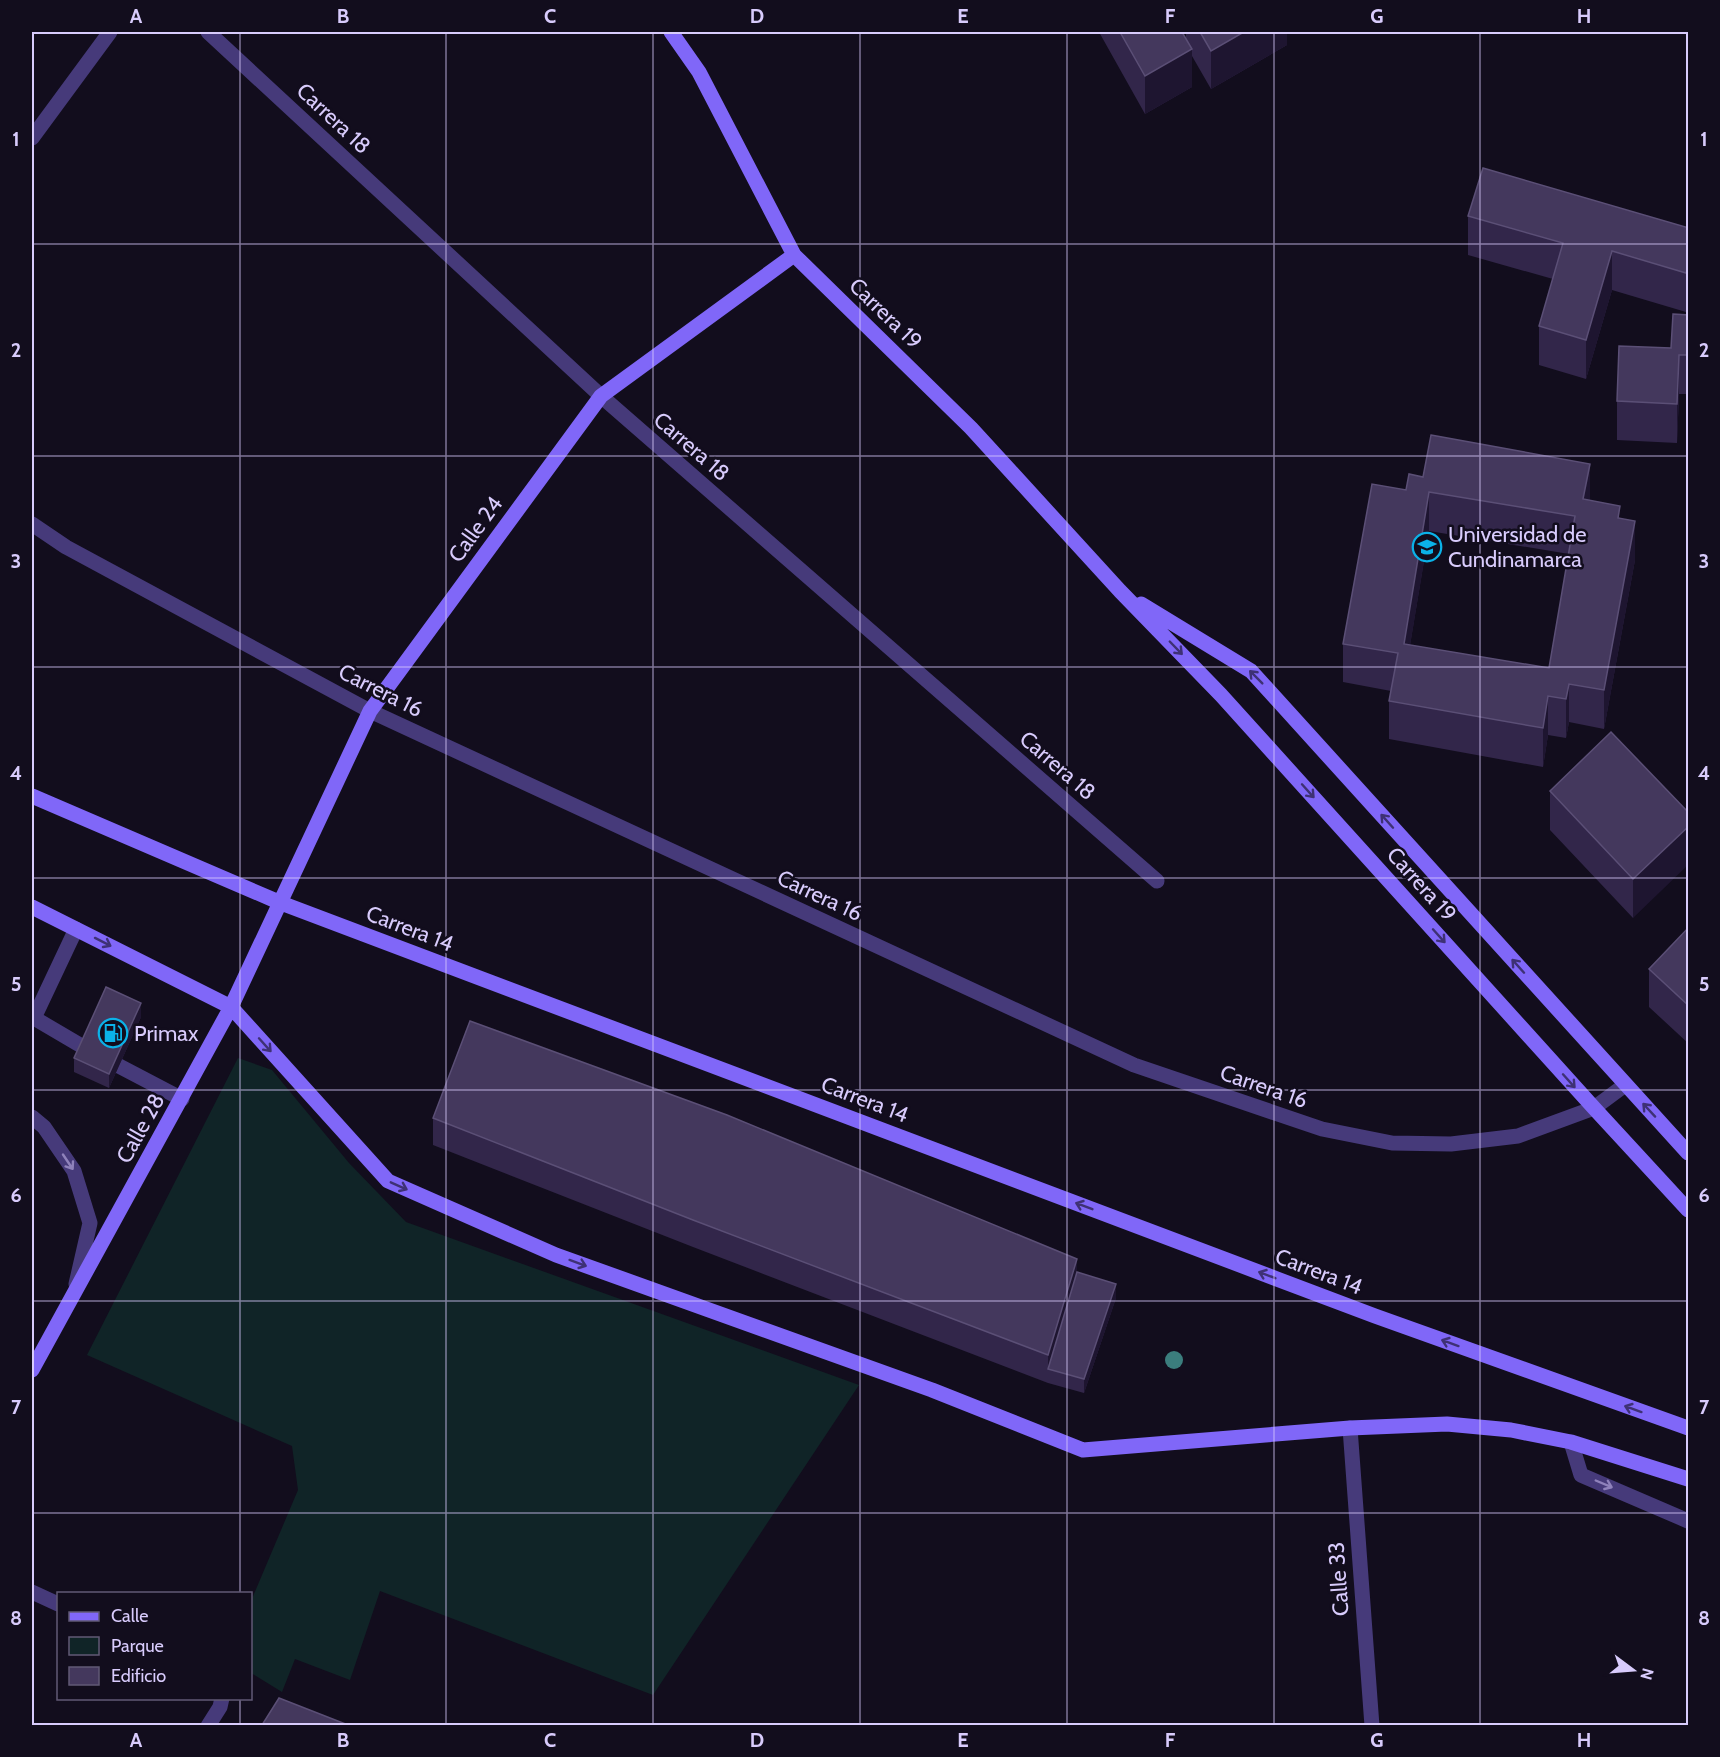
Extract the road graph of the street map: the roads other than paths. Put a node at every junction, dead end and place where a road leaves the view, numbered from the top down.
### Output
1 (110, 32) edge
2 (208, 32) edge
3 (671, 32) edge
4 (32, 138) edge
5 (794, 255) junction
6 (601, 396) junction
7 (32, 524) edge
8 (1120, 591) junction
9 (370, 711) junction
10 (32, 796) edge
11 (1157, 881) dead end
12 (281, 903) junction
13 (32, 907) edge
14 (76, 929) junction
15 (231, 1007) junction
16 (85, 1048) edge
17 (119, 1066) edge
18 (1625, 1085) junction
19 (182, 1099) junction
20 (1594, 1108) junction
21 (32, 1118) edge
22 (1689, 1153) edge
23 (1689, 1210) edge
24 (74, 1293) junction
25 (32, 1370) edge
26 (1350, 1428) junction
27 (1689, 1428) edge
28 (1571, 1442) junction
29 (1689, 1479) edge
30 (1689, 1521) edge
31 (32, 1592) edge
32 (57, 1604) edge
33 (222, 1700) edge
34 (208, 1725) edge
35 (1372, 1725) edge

1 - 4 street
2 - 6 street, Carrera 18
3 - 5 street, Carrera 19
5 - 6 street, Calle 24
5 - 8 street, Carrera 19
6 - 9 street, Calle 24
6 - 11 street, Carrera 18
7 - 9 street, Carrera 16
18 -> 8 street, Carrera 19
8 -> 20 street, Carrera 19
9 - 12 street, Calle 24
9 - 20 street, Carrera 16
10 - 12 street, Carrera 14
12 - 15 street, Calle 28
27 -> 12 street, Carrera 14
13 - 14 street
14 -> 15 street
14 - 16 street
15 - 19 street, Calle 28
15 -> 26 street
17 - 19 street
18 - 20 street, Carrera 16
22 -> 18 street, Carrera 19
19 - 24 street, Calle 28
20 - 23 street, Carrera 19
21 -> 24 street
24 - 25 street, Calle 28
26 - 28 street
26 - 35 street, Calle 33
28 - 29 street
28 -> 30 street
31 - 32 street
33 - 34 street

